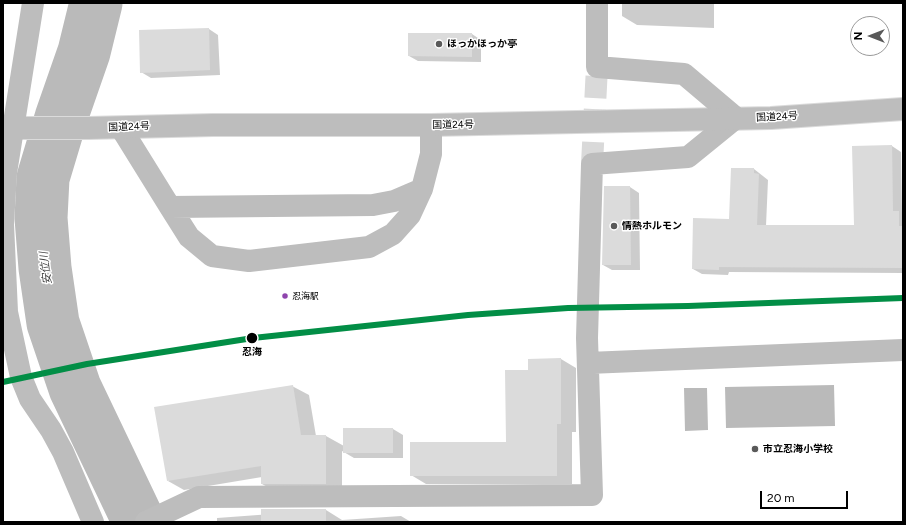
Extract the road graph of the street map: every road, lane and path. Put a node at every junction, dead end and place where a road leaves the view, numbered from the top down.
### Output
1 (33, 3) edge
2 (598, 3) edge
3 (903, 109) edge
4 (736, 118) junction
5 (431, 125) junction
6 (15, 128) edge
7 (121, 128) junction
8 (422, 188) junction
9 (170, 208) junction
10 (903, 350) edge
11 (588, 363) junction
12 (155, 517) edge
13 (93, 522) edge

1 - 6 main road
2 - 4 main road
3 - 4 main road, 国道24号
4 - 5 main road, 国道24号
4 - 11 main road
5 - 7 main road, 国道24号
5 - 8 main road
6 - 7 main road, 国道24号
6 - 13 main road
7 - 9 main road
8 - 9 main road
8 - 9 main road
10 - 11 main road
11 - 12 main road

